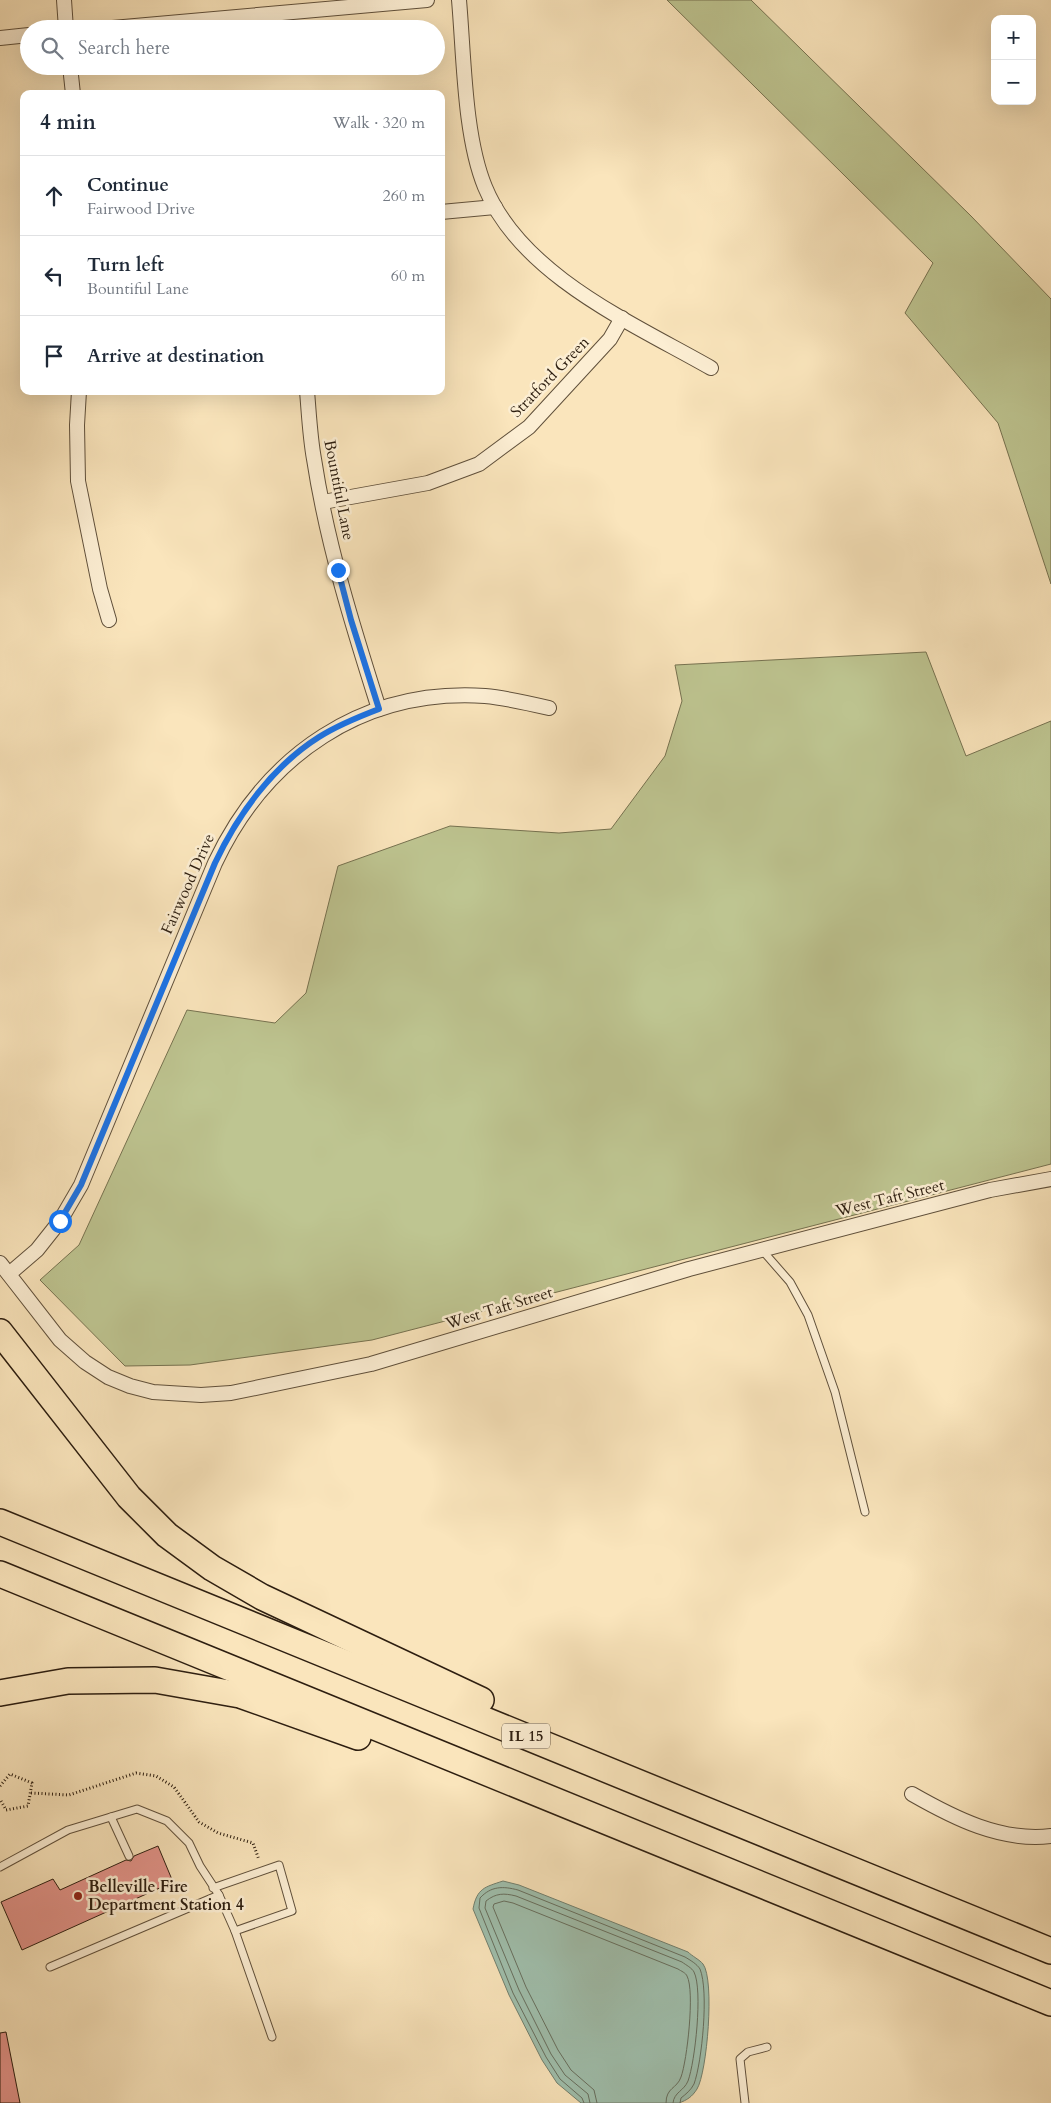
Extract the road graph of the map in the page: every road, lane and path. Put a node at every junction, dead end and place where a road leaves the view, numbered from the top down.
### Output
1 (64, 0) edge
2 (428, 0) edge
3 (459, 0) edge
4 (65, 20) edge
5 (202, 20) edge
6 (20, 36) edge
7 (0, 38) edge
8 (71, 75) edge
9 (72, 90) edge
10 (495, 207) junction
11 (445, 212) edge
12 (622, 318) junction
13 (711, 368) dead end
14 (79, 395) edge
15 (307, 395) edge
16 (323, 502) junction
17 (109, 620) dead end
18 (549, 708) dead end
19 (379, 709) junction
20 (1051, 1179) edge
21 (762, 1250) junction
22 (4, 1269) edge
23 (0, 1332) edge
24 (865, 1512) dead end
25 (0, 1522) edge
26 (0, 1574) edge
27 (0, 1693) edge
28 (545, 1743) junction
29 (476, 1768) junction
30 (0, 1786) edge
31 (912, 1794) dead end
32 (0, 1799) edge
33 (111, 1817) junction
34 (1051, 1836) edge
35 (129, 1856) dead end
36 (0, 1867) edge
37 (213, 1888) junction
38 (219, 1895) junction
39 (236, 1931) junction
40 (1051, 1951) edge
41 (50, 1967) dead end
42 (1051, 2003) edge
43 (272, 2037) dead end
44 (766, 2046) dead end
45 (745, 2103) edge

1 - 4 street
2 - 5 street
3 - 10 street
6 - 7 street
8 - 9 street
10 - 11 street
10 - 12 street
12 - 13 street
12 - 16 street, Stratford Green
14 - 17 street
15 - 16 street, Bountiful Lane
16 - 19 street, Bountiful Lane
18 - 19 street, Fairwood Drive
19 - 22 street, Fairwood Drive
20 - 21 street, West Taft Street
21 - 22 street, West Taft Street
21 - 24 lane
23 - 28 highway
25 - 28 highway, IL 15
26 - 29 highway
27 - 29 highway
28 - 40 highway, IL 15
29 - 42 highway
30 - 32 path
31 - 34 street
33 - 35 lane
33 - 36 lane
33 - 37 lane
37 - 38 lane
37 - 39 lane
38 - 39 lane
38 - 41 lane
39 - 43 lane
44 - 45 lane

